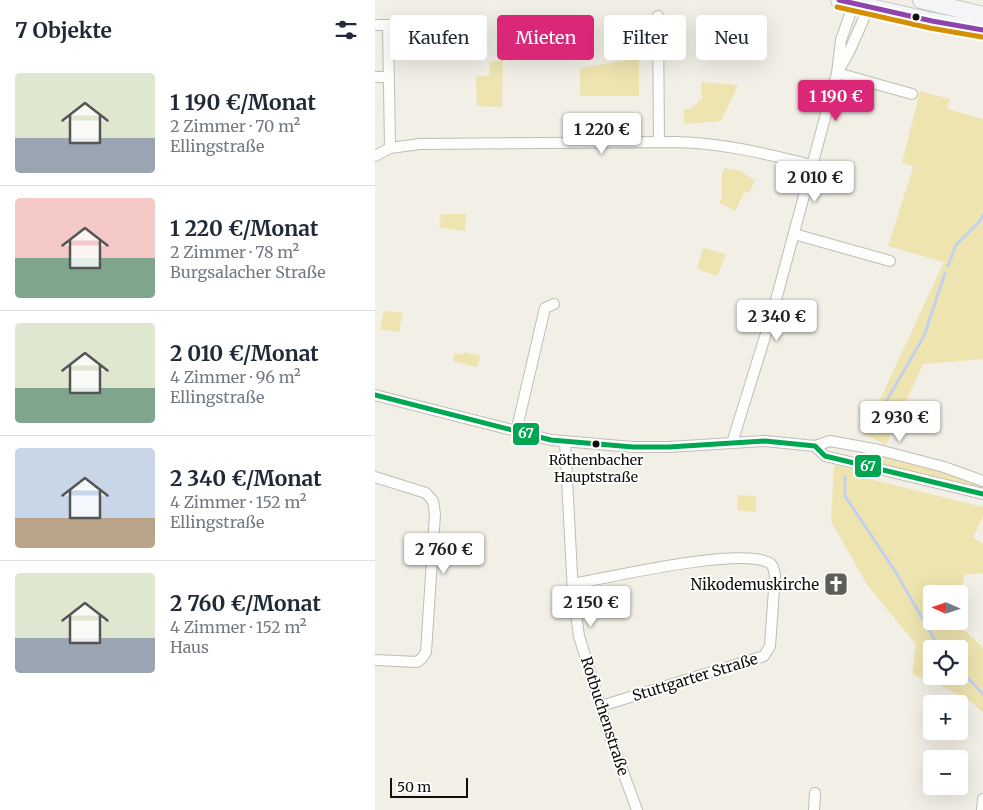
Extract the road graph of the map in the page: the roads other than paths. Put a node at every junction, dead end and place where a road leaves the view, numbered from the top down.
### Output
1 (921, 0) edge
2 (858, 2) edge
3 (983, 15) edge
4 (375, 26) edge
5 (983, 30) edge
6 (658, 60) edge
7 (837, 73) junction
8 (375, 77) edge
9 (389, 77) junction
10 (912, 94) dead end
11 (659, 142) junction
12 (390, 148) junction
13 (375, 156) edge
14 (812, 166) junction
15 (794, 234) junction
16 (890, 261) dead end
17 (554, 304) dead end
18 (375, 395) edge
19 (517, 432) junction
20 (565, 441) junction
21 (732, 443) junction
22 (815, 446) junction
23 (375, 477) edge
24 (983, 481) edge
25 (983, 494) edge
26 (573, 584) junction
27 (375, 660) edge
28 (601, 706) junction
29 (815, 793) dead end
30 (983, 799) edge
31 (637, 810) edge
32 (814, 810) edge
33 (982, 810) edge

1 - 3 main road
2 - 5 main road
2 - 7 street
2 - 7 street
4 - 9 street
6 - 11 street
7 - 10 street
7 - 14 street
8 - 9 street
9 - 12 street
11 - 12 street
11 - 14 street
12 - 13 street
14 - 15 street
15 - 16 street
15 - 21 street
17 - 19 street
18 - 19 street
19 - 20 street
20 - 21 street
20 - 26 street, Rotbuchenstraße
21 - 22 street
22 - 24 street
22 - 25 street
23 - 27 street
26 - 28 street, Rotbuchenstraße
26 - 28 street, Stuttgarter Straße
28 - 31 street, Rotbuchenstraße
29 - 32 street
30 - 33 street

